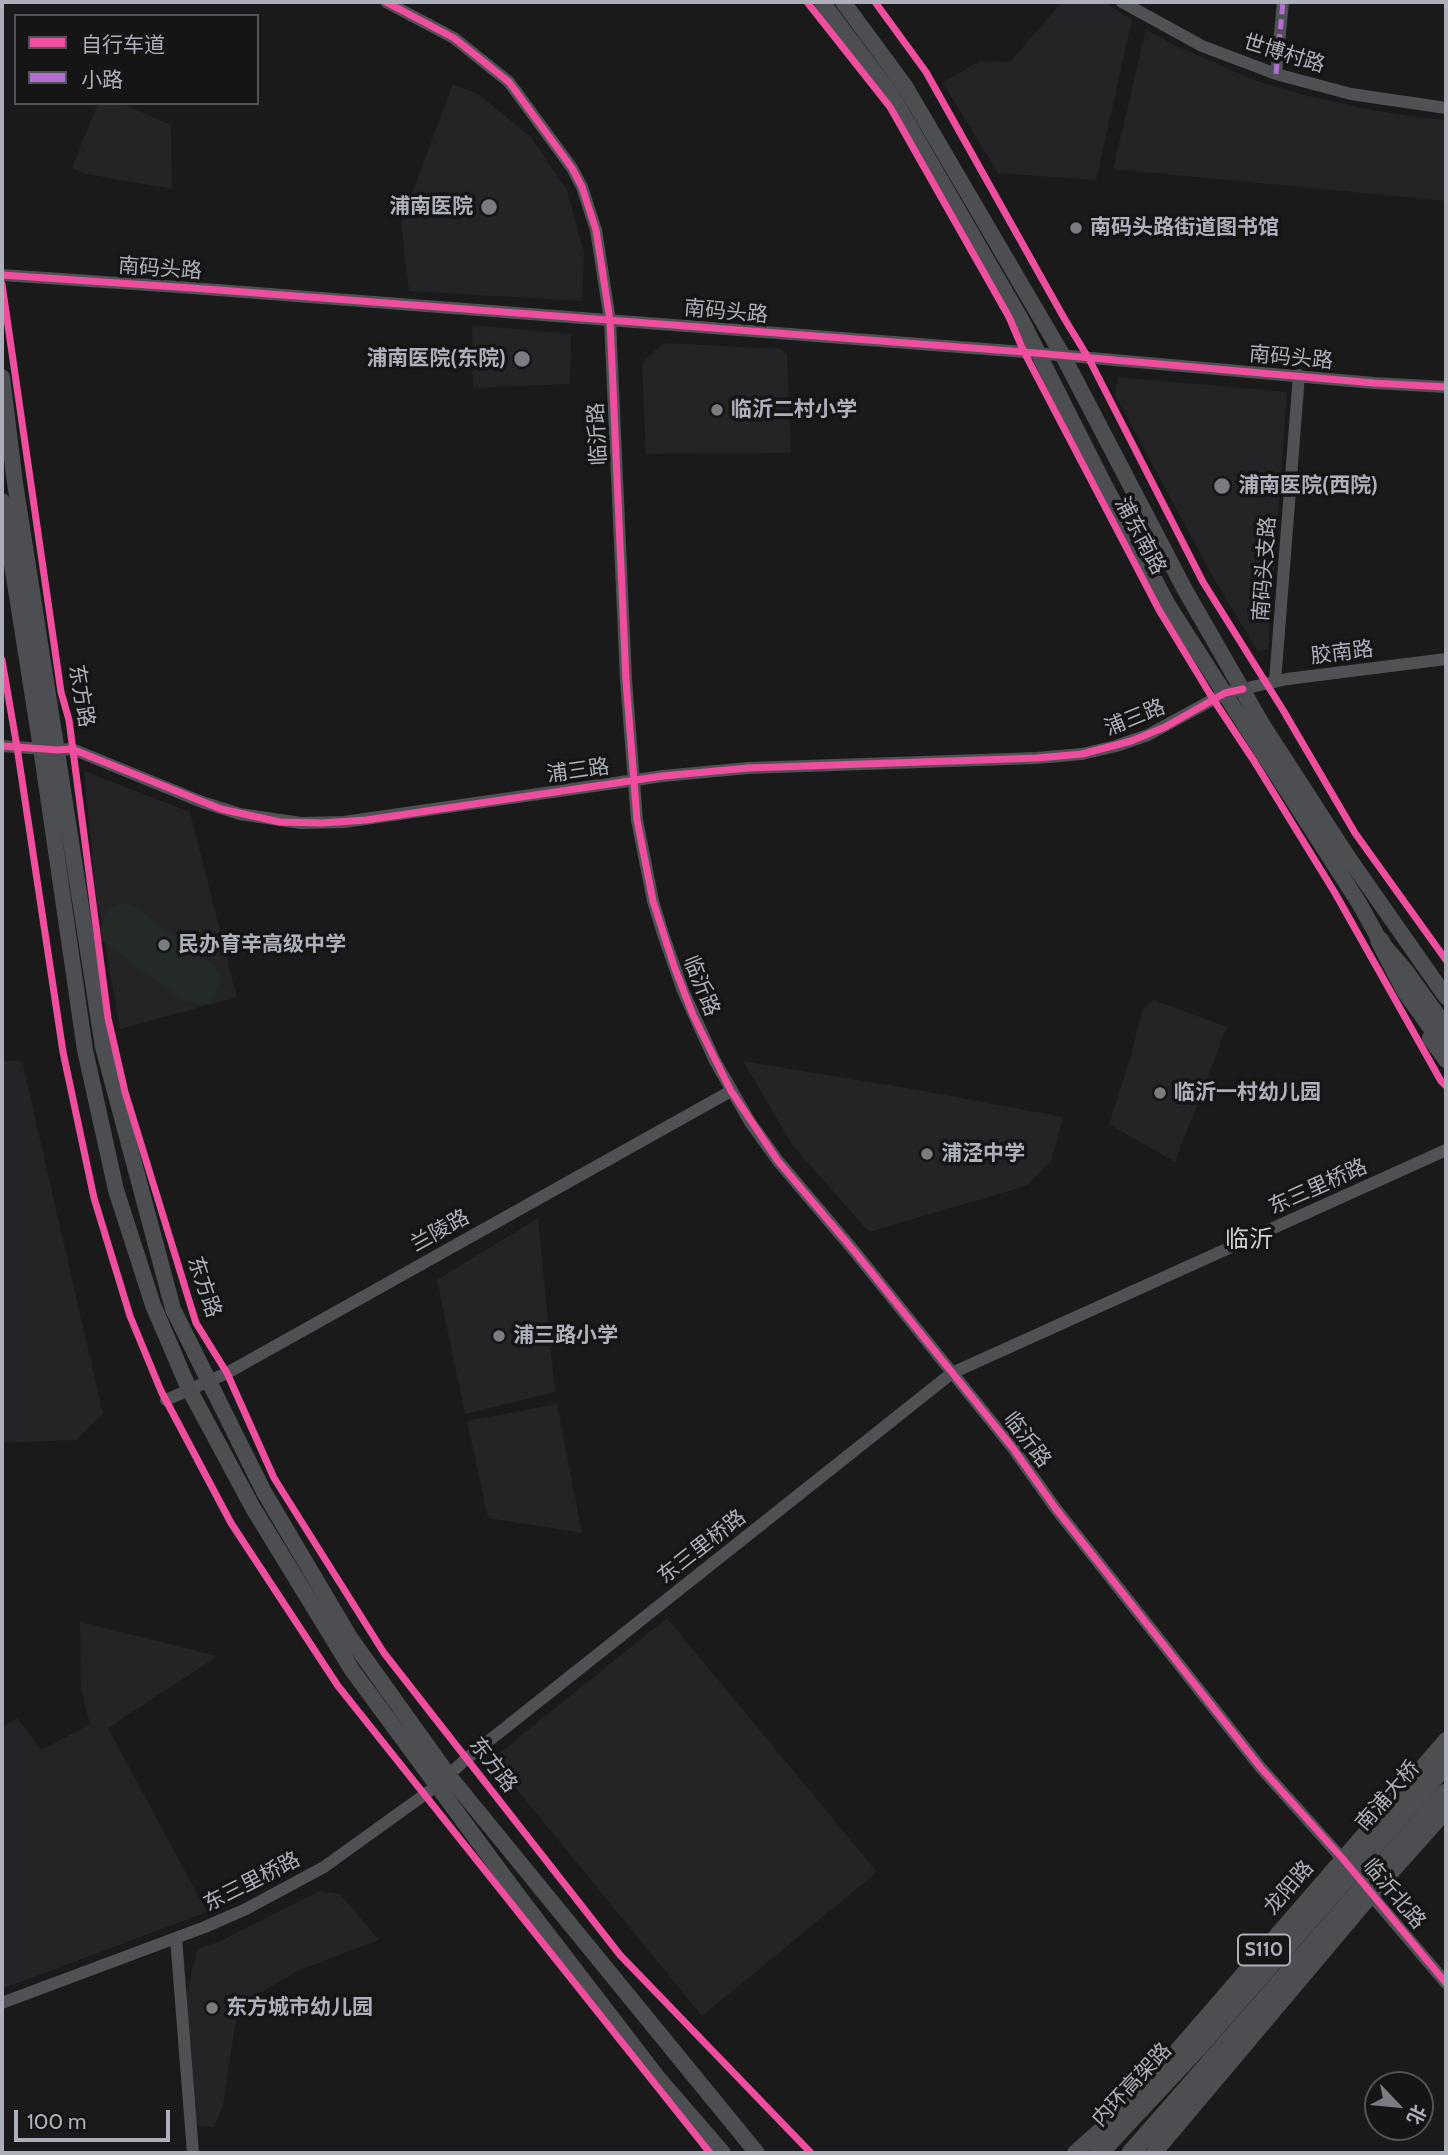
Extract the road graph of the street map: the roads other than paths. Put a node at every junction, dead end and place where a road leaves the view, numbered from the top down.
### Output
1 (386, 2) edge
2 (822, 2) edge
3 (843, 2) edge
4 (1122, 2) edge
5 (1283, 2) edge
6 (1276, 74) junction
7 (1446, 108) edge
8 (2, 275) edge
9 (610, 320) junction
10 (1038, 354) junction
11 (1063, 356) junction
12 (1299, 375) junction
13 (2, 377) edge
14 (1446, 387) edge
15 (2, 501) edge
16 (1446, 659) edge
17 (1275, 682) junction
18 (1244, 689) junction
19 (1225, 693) junction
20 (2, 746) edge
21 (41, 748) junction
22 (58, 750) junction
23 (632, 780) junction
24 (1359, 903) junction
25 (1380, 941) junction
26 (1409, 945) junction
27 (1446, 983) edge
28 (1446, 997) edge
29 (1446, 1027) edge
30 (1446, 1047) edge
31 (1446, 1060) edge
32 (731, 1091) junction
33 (1446, 1150) edge
34 (952, 1373) junction
35 (210, 1381) junction
36 (189, 1389) junction
37 (166, 1400) dead end
38 (1446, 1740) edge
39 (1446, 1764) edge
40 (444, 1780) junction
41 (1446, 1793) edge
42 (1446, 1811) edge
43 (1343, 1859) junction
44 (1371, 1895) junction
45 (176, 1938) junction
46 (1446, 1983) edge
47 (2, 2003) edge
48 (1198, 2047) joint
49 (1215, 2057) joint
50 (1140, 2149) edge
51 (193, 2153) edge
52 (723, 2153) edge
53 (757, 2153) edge
54 (1075, 2153) edge
55 (1099, 2153) edge

1 - 9 street, 临沂路
2 - 10 main road, 浦东南路
3 - 11 main road, 浦东南路
4 - 6 street, 世博村路
5 - 6 street
6 - 7 street, 世博村路
8 - 9 street, 南码头路
9 - 10 street, 南码头路
9 - 23 street, 临沂路
10 - 11 street, 南码头路
10 - 19 main road, 浦东南路
11 - 12 street, 南码头路
11 - 18 main road, 浦东南路
12 - 14 street, 南码头路
12 - 17 street, 南码头支路
13 - 22 main road, 东方路
15 - 21 main road, 东方路
16 - 17 street, 胶南路
17 - 18 street, 胶南路
18 - 19 street, 浦三路
18 - 26 main road, 浦东南路
19 - 23 street, 浦三路
19 - 24 main road, 浦东南路
20 - 21 street, 浦三路
21 - 22 street, 浦三路
21 - 36 main road, 东方路
22 - 23 street, 浦三路
22 - 35 main road, 东方路
23 - 32 street, 临沂路
24 - 25 main road, 浦东南路
24 - 31 main road, 浦东南路
25 - 29 main road, 浦东南路
25 - 30 highway
26 - 27 main road, 浦东南路
26 - 28 main road, 浦东南路
32 - 34 street, 临沂路
32 - 35 street, 兰陵路
33 - 34 street, 东三里桥路
34 - 40 street, 东三里桥路
34 - 43 street, 临沂路
35 - 36 street, 兰陵路
35 - 40 main road, 东方路
36 - 37 street, 兰陵路
36 - 40 main road, 东方路
38 - 43 main road, 龙阳路 / S110
39 - 48 highway, 南浦大桥, bridge
40 - 45 street, 东三里桥路
40 - 52 main road, 东方路
40 - 53 main road, 东方路
41 - 49 highway, 南浦大桥, bridge
42 - 44 main road, S110
43 - 44 street, 临沂北路
43 - 54 main road, 龙阳路 / S110
44 - 46 street, 临沂北路
44 - 50 main road, S110
45 - 47 street, 东三里桥路
45 - 51 street
48 - 55 highway, 内环高架路
49 - 50 highway, 内环高架路

